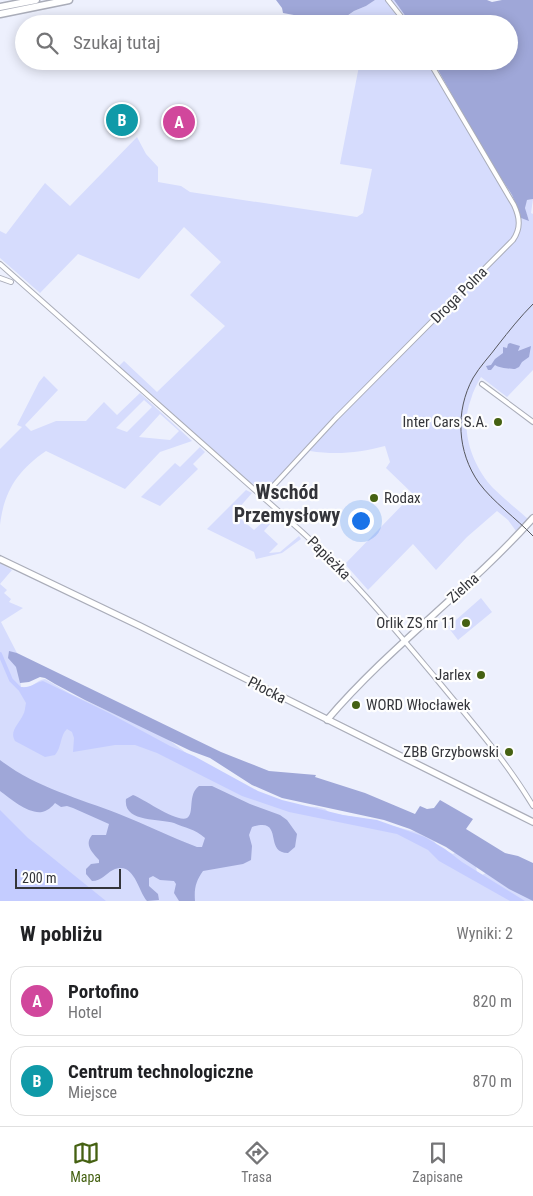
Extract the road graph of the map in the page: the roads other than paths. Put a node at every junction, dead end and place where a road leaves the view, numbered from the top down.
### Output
1 (36, 0) edge
2 (69, 0) edge
3 (388, 0) edge
4 (0, 7) edge
5 (0, 14) edge
6 (400, 15) edge
7 (435, 70) edge
8 (0, 264) edge
9 (0, 278) edge
10 (11, 282) dead end
11 (482, 384) dead end
12 (533, 422) edge
13 (263, 497) junction
14 (533, 518) edge
15 (0, 559) edge
16 (404, 641) junction
17 (327, 720) junction
18 (533, 806) edge
19 (533, 822) edge

1 - 4 main road
2 - 5 main road
3 - 6 street
7 - 13 street, Droga Polna
8 - 13 street, Papieżka
9 - 10 street
11 - 12 street
13 - 16 street, Papieżka
14 - 16 street, Zielna
15 - 17 street, Płocka
16 - 17 street, Zielna
16 - 18 street, Papieżka
17 - 19 street, Płocka

